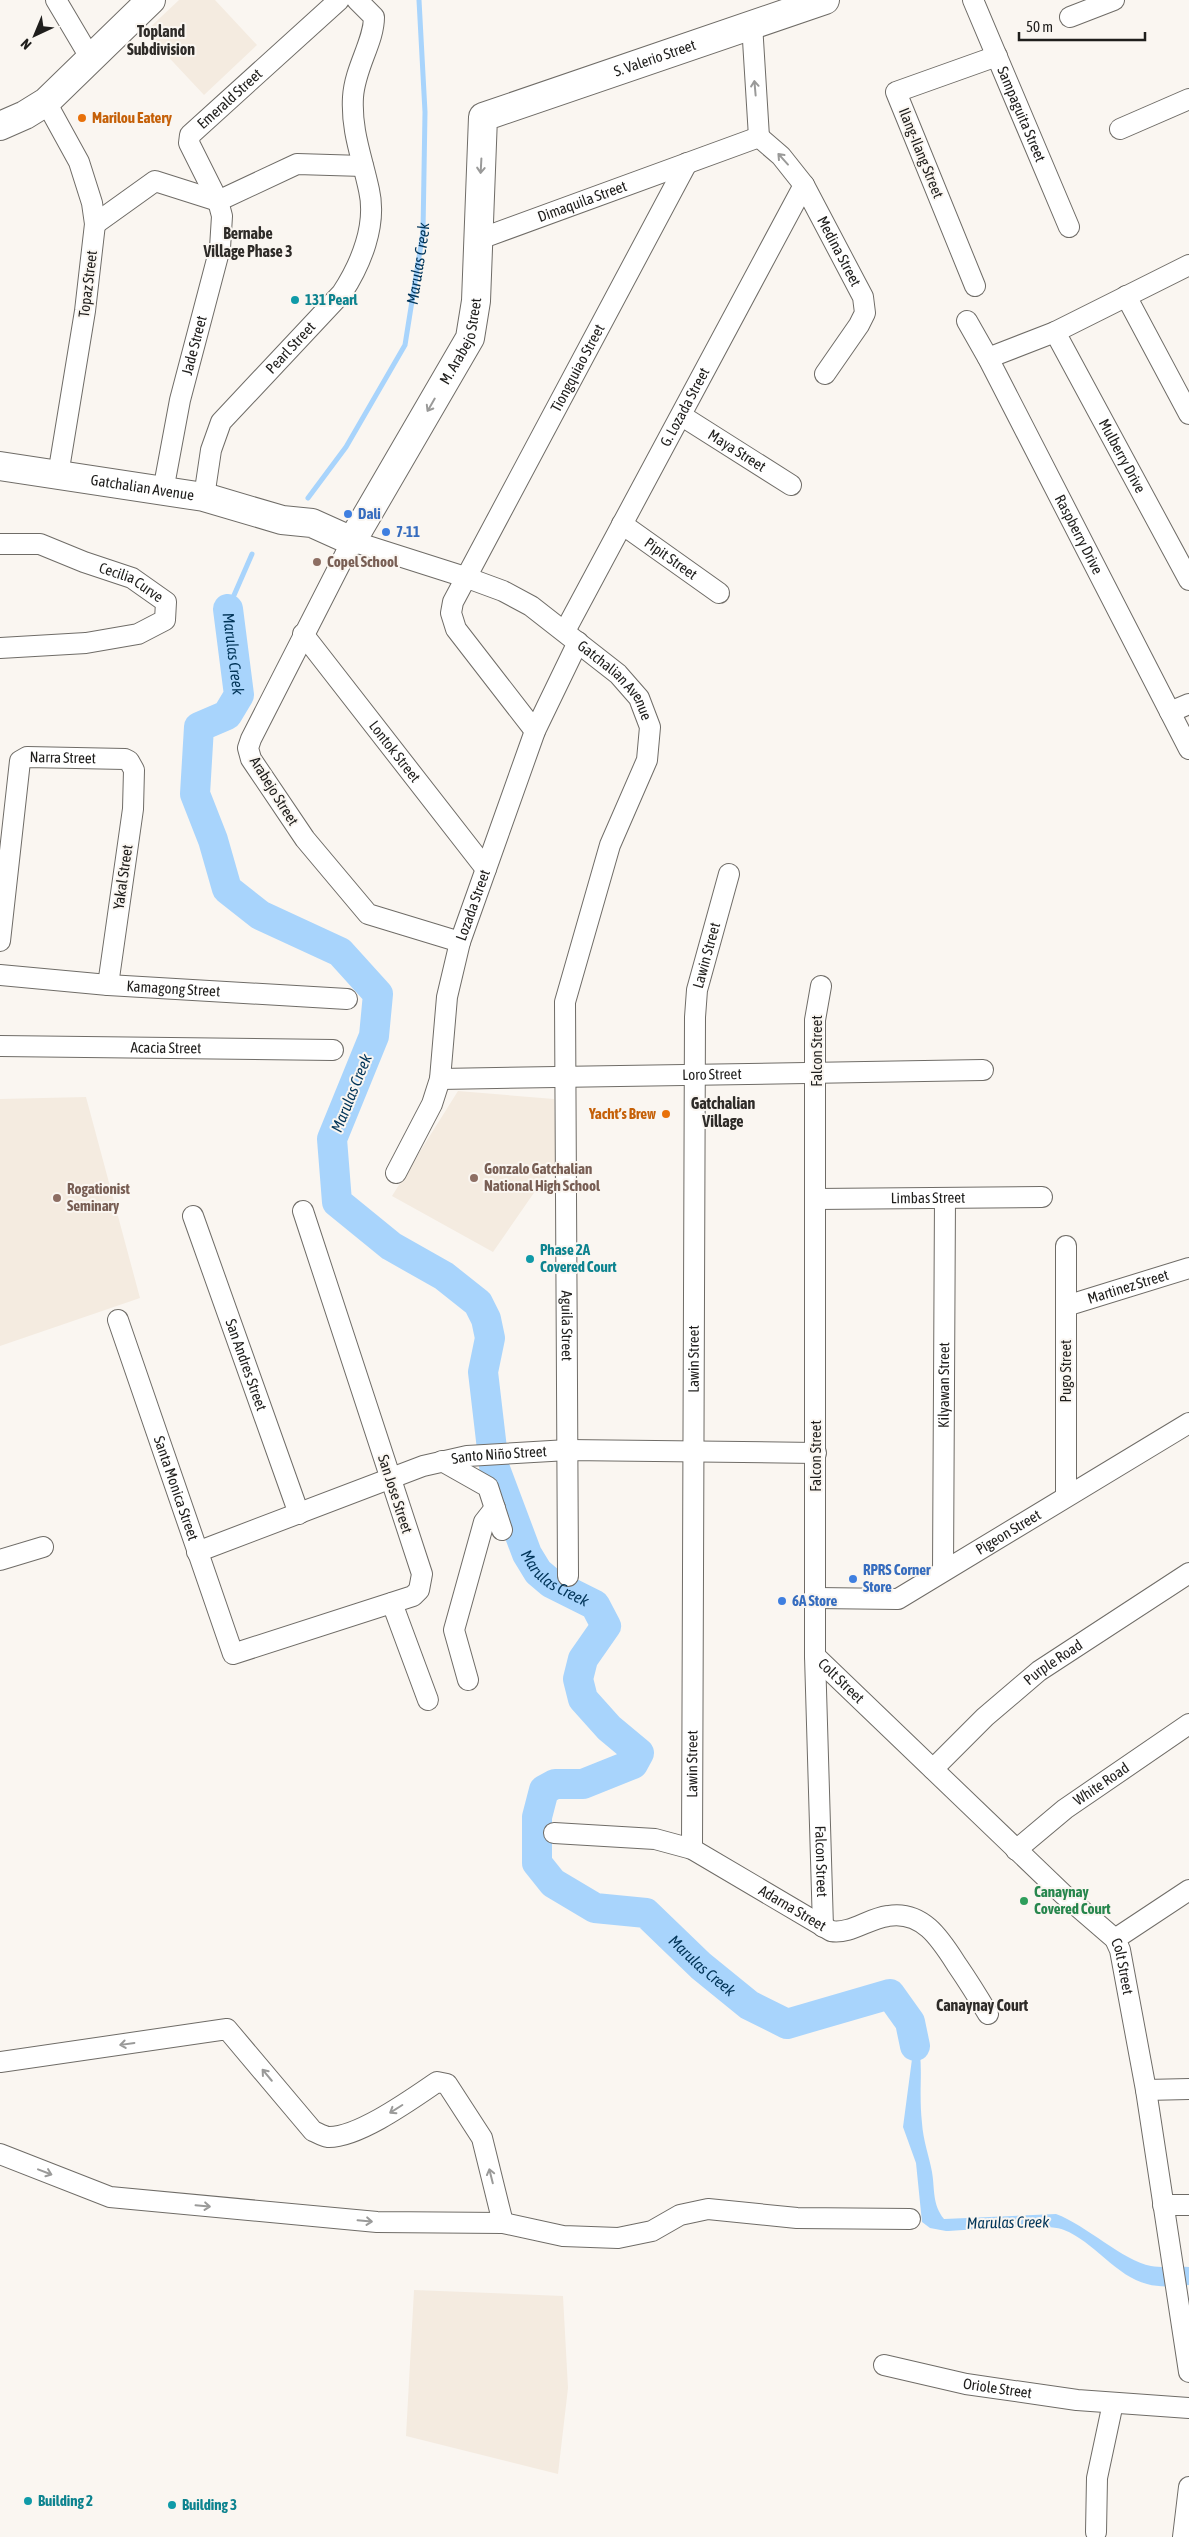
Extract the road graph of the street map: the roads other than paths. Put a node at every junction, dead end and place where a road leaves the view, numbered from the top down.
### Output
1 (56, 0) edge
2 (151, 0) edge
3 (339, 0) edge
4 (357, 0) edge
5 (825, 0) edge
6 (973, 0) edge
7 (1114, 0) edge
8 (1070, 17) dead end
9 (752, 24) junction
10 (997, 56) junction
11 (91, 59) junction
12 (1189, 99) edge
13 (46, 102) junction
14 (483, 117) joint
15 (0, 126) edge
16 (1120, 129) dead end
17 (759, 136) junction
18 (687, 163) junction
19 (363, 166) junction
20 (804, 185) junction
21 (218, 201) junction
22 (95, 224) junction
23 (1070, 228) dead end
24 (478, 240) junction
25 (1189, 265) edge
26 (975, 286) dead end
27 (1126, 296) junction
28 (967, 321) dead end
29 (1055, 332) junction
30 (988, 358) junction
31 (825, 374) dead end
32 (1189, 414) edge
33 (682, 416) junction
34 (0, 466) edge
35 (58, 475) junction
36 (791, 485) dead end
37 (163, 491) junction
38 (204, 497) junction
39 (622, 524) junction
40 (352, 541) junction
41 (0, 544) edge
42 (465, 577) junction
43 (1189, 580) edge
44 (719, 593) dead end
45 (303, 634) junction
46 (571, 636) junction
47 (0, 648) edge
48 (1189, 704) edge
49 (1170, 712) junction
50 (535, 731) junction
51 (1189, 748) edge
52 (134, 770) joint
53 (486, 869) junction
54 (729, 874) dead end
55 (0, 941) edge
56 (460, 942) junction
57 (0, 975) edge
58 (108, 985) junction
59 (821, 986) dead end
60 (347, 999) dead end
61 (0, 1046) edge
62 (333, 1050) dead end
63 (983, 1070) dead end
64 (816, 1073) junction
65 (693, 1075) junction
66 (564, 1076) junction
67 (440, 1079) junction
68 (396, 1173) dead end
69 (1042, 1197) dead end
70 (945, 1198) junction
71 (816, 1199) junction
72 (303, 1211) dead end
73 (193, 1216) dead end
74 (1066, 1246) dead end
75 (1189, 1268) edge
76 (1066, 1306) junction
77 (118, 1320) dead end
78 (1189, 1423) edge
79 (568, 1450) junction
80 (692, 1452) junction
81 (816, 1452) junction
82 (442, 1461) junction
83 (390, 1479) junction
84 (1066, 1496) junction
85 (495, 1508) junction
86 (299, 1514) junction
87 (502, 1530) dead end
88 (43, 1547) dead end
89 (197, 1552) junction
90 (0, 1560) edge
91 (943, 1571) junction
92 (1189, 1573) edge
93 (568, 1576) dead end
94 (817, 1598) junction
95 (392, 1603) junction
96 (233, 1654) joint
97 (815, 1656) junction
98 (468, 1680) dead end
99 (428, 1700) dead end
100 (1189, 1724) edge
101 (933, 1769) junction
102 (554, 1833) dead end
103 (692, 1849) junction
104 (1016, 1850) junction
105 (1189, 1890) edge
106 (823, 1927) junction
107 (1116, 1939) junction
108 (988, 2014) dead end
109 (0, 2062) edge
110 (1189, 2089) edge
111 (1146, 2090) junction
112 (0, 2154) edge
113 (1162, 2205) junction
114 (1189, 2205) edge
115 (910, 2219) dead end
116 (504, 2223) junction
117 (884, 2365) dead end
118 (1189, 2372) edge
119 (1113, 2403) junction
120 (1189, 2408) edge
121 (1189, 2487) edge
122 (1096, 2532) dead end
123 (1183, 2537) edge

1 - 11 street
2 - 11 street
3 - 21 street, Emerald Street
4 - 19 street, Pearl Street
5 - 9 street, S. Valerio Street
6 - 10 street, Sampaguita Street
7 - 8 street
9 - 14 street, S. Valerio Street
17 -> 9 street
10 - 23 street, Sampaguita Street
10 - 26 street, Ilang-Ilang Street
11 - 13 street
12 - 16 street
13 - 15 street
13 - 22 street, Topaz Street
14 -> 24 street, M. Arabejo Street
17 - 18 street
20 -> 17 street, Medina Street
18 - 24 street, Dimaquila Street
18 - 42 street, Tiongquiao Street
19 - 21 street
19 - 38 street, Pearl Street
20 - 31 street, Medina Street
20 - 33 street, G. Lozada Street
21 - 22 street
21 - 37 street, Jade Street
22 - 35 street, Topaz Street
24 -> 40 street, M. Arabejo Street
25 - 27 street
27 - 29 street
27 - 32 street
28 - 30 street, Raspberry Drive
29 - 30 street
29 - 43 street, Mulberry Drive
30 - 49 street, Raspberry Drive
33 - 36 street, Maya Street
33 - 39 street, G. Lozada Street
34 - 35 street, Gatchalian Avenue
35 - 37 street, Gatchalian Avenue
37 - 38 street, Gatchalian Avenue
38 - 40 street, Gatchalian Avenue
39 - 44 street, Pipit Street
39 - 46 street, G. Lozada Street
40 - 42 street, Gatchalian Avenue
40 - 45 street, Arabejo Street
41 - 47 street, Cecilia Curve
42 - 46 street, Gatchalian Avenue
42 - 50 street, Tiongquiao Street
45 - 53 street, Lontok Street
45 - 56 street, Arabejo Street
46 - 50 street, Lozada Street
46 - 66 street, Gatchalian Avenue
48 - 49 street
49 - 51 street, Raspberry Drive
50 - 53 street, Lozada Street
52 - 55 street, Narra Street
52 - 58 street, Yakal Street
53 - 56 street, Lozada Street
54 - 65 street, Lawin Street
56 - 67 street, Lozada Street
57 - 58 street, Kamagong Street
58 - 60 street, Kamagong Street
59 - 64 street, Falcon Street
61 - 62 street, Acacia Street
63 - 64 street, Loro Street
64 - 65 street, Loro Street
64 - 71 street, Falcon Street
65 - 66 street, Loro Street
65 - 80 street, Lawin Street
66 - 67 street, Loro Street
66 - 79 street, Aguila Street
67 - 68 street, Lozada Street
69 - 70 street, Limbas Street
70 - 71 street, Limbas Street
70 - 91 street, Kilyawan Street
71 - 81 street, Falcon Street
72 - 83 street, San Jose Street
73 - 86 street, San Andres Street
74 - 76 street, Pugo Street
75 - 76 street, Martinez Street
76 - 84 street, Pugo Street
77 - 89 street, Santa Monica Street
78 - 84 street, Pigeon Street
79 - 80 street, Santo Niño Street
79 - 82 street, Santo Niño Street
79 - 93 street, Aguila Street
80 - 81 street, Santo Niño Street
80 - 103 street, Lawin Street
81 - 94 street, Falcon Street
82 - 83 street, Santo Niño Street
82 - 85 street
83 - 86 street, Santo Niño Street
83 - 95 street, San Jose Street
84 - 91 street, Pigeon Street
85 - 87 street
85 - 98 street
86 - 89 street, Santo Niño Street
88 - 90 street
89 - 96 street, Santa Monica Street
91 - 94 street, Pigeon Street
92 - 101 street, Purple Road
94 - 97 street, Falcon Street
95 - 96 street, San Jose Street
95 - 99 street
97 - 101 street, Colt Street
97 - 106 street, Falcon Street
100 - 104 street, White Road
101 - 104 street, Colt Street
102 - 103 street, Adarna Street
103 - 106 street, Adarna Street
104 - 107 street, Colt Street
105 - 107 street
106 - 108 street, Adarna Street
107 - 111 street, Colt Street
116 -> 109 street
110 - 111 street
111 - 113 street, Colt Street
112 -> 116 street
113 - 114 street
113 - 118 street, Colt Street
115 - 116 street
117 - 119 street, Oriole Street
119 - 120 street, Oriole Street
119 - 122 street
121 - 123 street

